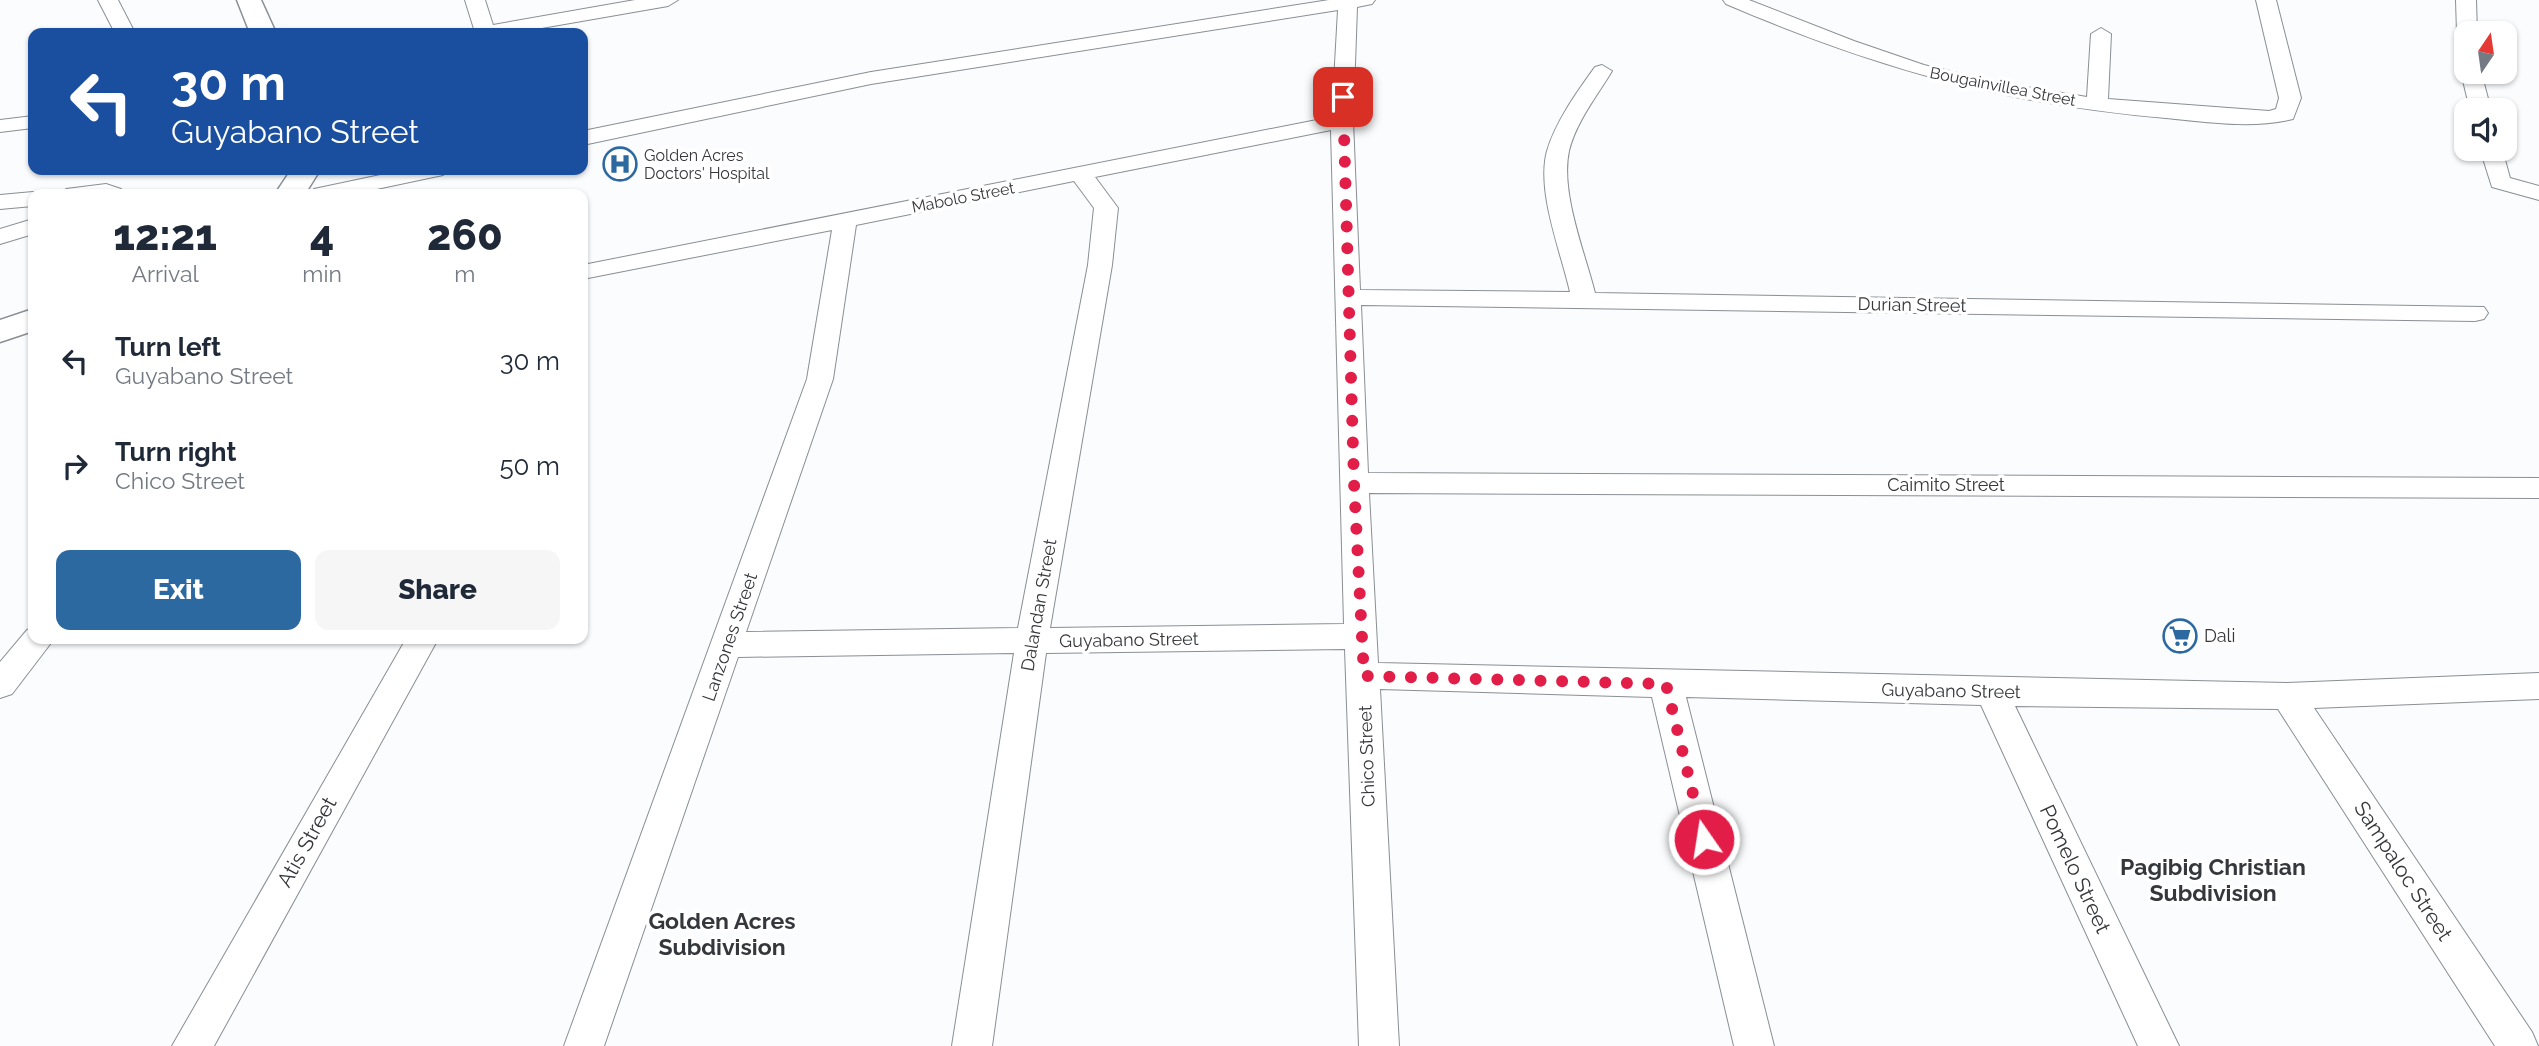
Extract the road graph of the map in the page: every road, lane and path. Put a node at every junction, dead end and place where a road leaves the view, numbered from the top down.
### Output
1 (108, 0) edge
2 (249, 0) edge
3 (475, 0) edge
4 (667, 0) edge
5 (1733, 0) edge
6 (2266, 0) edge
7 (2466, 0) edge
8 (1357, 2) edge
9 (2467, 21) edge
10 (122, 28) edge
11 (261, 28) edge
12 (482, 28) edge
13 (511, 28) edge
14 (2101, 34) dead end
15 (1602, 71) dead end
16 (2097, 103) junction
17 (1342, 121) junction
18 (28, 123) edge
19 (0, 126) edge
20 (588, 137) edge
21 (2494, 161) edge
22 (1080, 173) junction
23 (411, 175) edge
24 (346, 189) edge
25 (2539, 193) edge
26 (28, 199) edge
27 (0, 202) edge
28 (845, 220) junction
29 (28, 228) edge
30 (0, 237) edge
31 (588, 278) edge
32 (1348, 297) junction
33 (1585, 301) junction
34 (2475, 313) dead end
35 (28, 322) edge
36 (0, 332) edge
37 (1354, 483) junction
38 (2539, 488) edge
39 (1362, 636) junction
40 (1032, 641) junction
41 (34, 644) edge
42 (419, 644) edge
43 (728, 645) junction
44 (1364, 676) junction
45 (1666, 684) junction
46 (0, 685) edge
47 (2539, 686) edge
48 (1992, 692) junction
49 (2287, 696) junction
50 (192, 1046) edge
51 (584, 1046) edge
52 (972, 1046) edge
53 (1380, 1046) edge
54 (1754, 1046) edge
55 (2159, 1046) edge
56 (2518, 1046) edge

1 - 10 street
2 - 11 main road
3 - 12 street
4 - 13 street
5 - 16 street, Bougainvillea Street
6 - 16 street, Bougainvillea Street
7 - 9 street
8 - 17 street, Chico Street
8 - 20 street
14 - 16 street
15 - 33 street
17 - 22 street, Mabolo Street
17 - 32 street, Chico Street
18 - 19 street
21 - 25 street
22 - 28 street, Mabolo Street
22 - 40 street, Dalandan Street
23 - 24 street
26 - 27 street
28 - 31 street, Mabolo Street
28 - 43 street, Lanzones Street
29 - 30 street
32 - 33 street, Durian Street
32 - 37 street, Chico Street
33 - 34 street, Durian Street
35 - 36 main road
37 - 38 street, Caimito Street
37 - 39 street, Chico Street
39 - 40 street, Guyabano Street
39 - 44 street, Chico Street
40 - 43 street, Guyabano Street
40 - 52 street, Dalandan Street
41 - 46 street
42 - 50 street, Atis Street
43 - 51 street, Lanzones Street
44 - 45 street, Guyabano Street
44 - 53 street, Chico Street
45 - 48 street, Guyabano Street
45 - 54 street
47 - 49 street, Guyabano Street
48 - 49 street, Guyabano Street
48 - 55 street, Pomelo Street
49 - 56 street, Sampaloc Street

